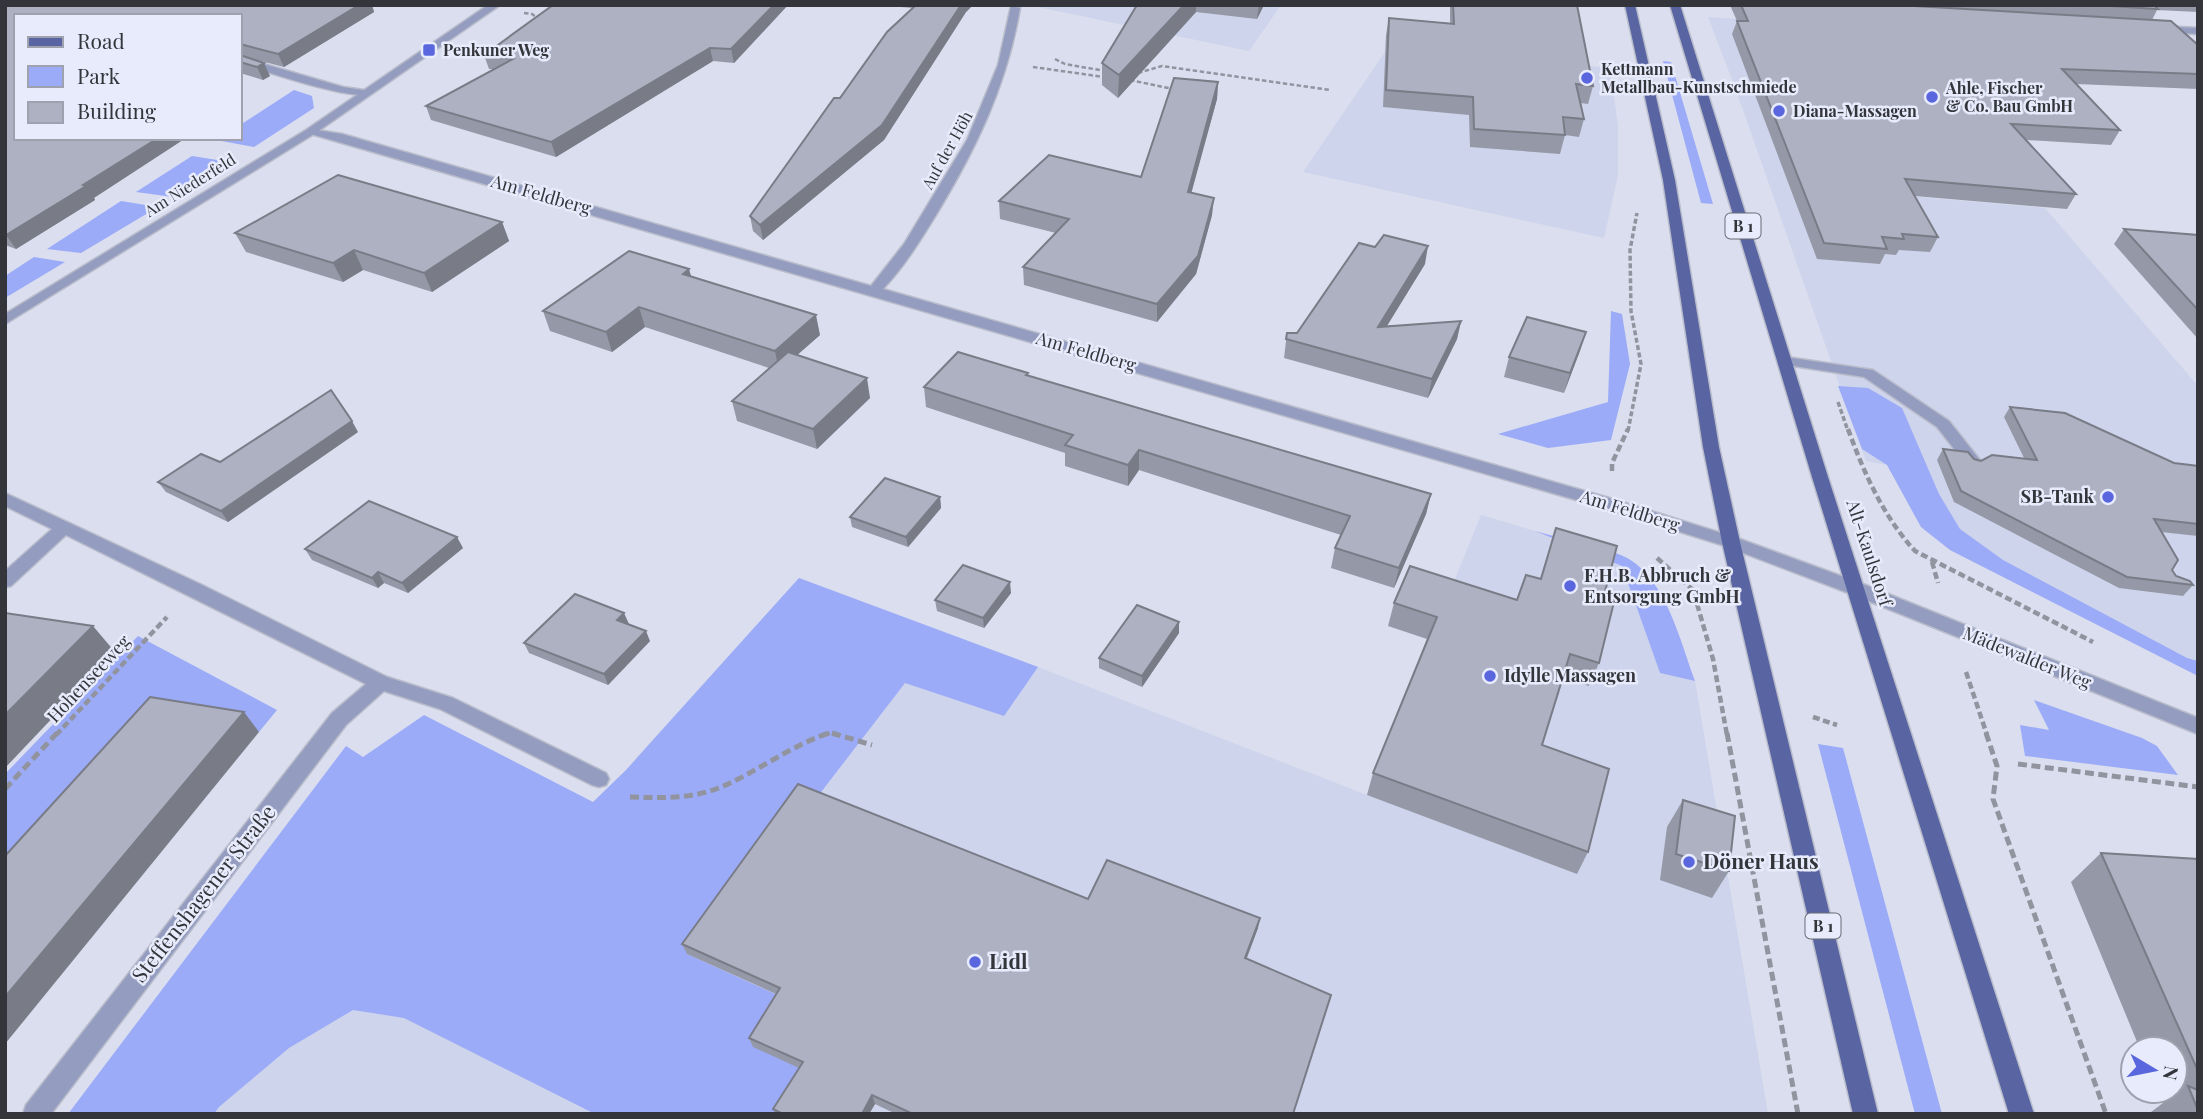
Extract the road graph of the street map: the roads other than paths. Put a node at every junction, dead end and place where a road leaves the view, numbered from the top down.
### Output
1 (1630, 5) edge
2 (1675, 5) edge
3 (491, 8) edge
4 (1015, 8) dead end
5 (2144, 28) edge
6 (2198, 31) edge
7 (242, 61) edge
8 (366, 93) junction
9 (310, 132) junction
10 (873, 291) junction
11 (5, 320) edge
12 (1786, 360) junction
13 (1975, 464) edge
14 (5, 499) edge
15 (65, 527) junction
16 (1731, 542) junction
17 (5, 581) edge
18 (1857, 589) junction
19 (381, 683) junction
20 (2198, 726) edge
21 (599, 779) dead end
22 (35, 1114) edge
23 (1866, 1114) edge
24 (2022, 1114) edge

1 - 16 main road, B 1
2 - 12 main road, Alt-Kaulsdorf / B 1
3 - 8 street, Am Niederfeld
4 - 10 street, Auf der Höh
5 - 6 street
7 - 8 street
8 - 9 street, Am Niederfeld
9 - 10 street, Am Feldberg
9 - 11 street, Am Niederfeld
10 - 16 street, Am Feldberg
12 - 13 street
12 - 18 main road, Alt-Kaulsdorf / B 1
14 - 15 street
15 - 17 street
15 - 19 street
16 - 18 street, Am Feldberg
16 - 23 main road, B 1
18 - 20 street, Mädewalder Weg
18 - 24 main road, Alt-Kaulsdorf / B 1
19 - 21 street
19 - 22 street, Steffenshagener Straße

